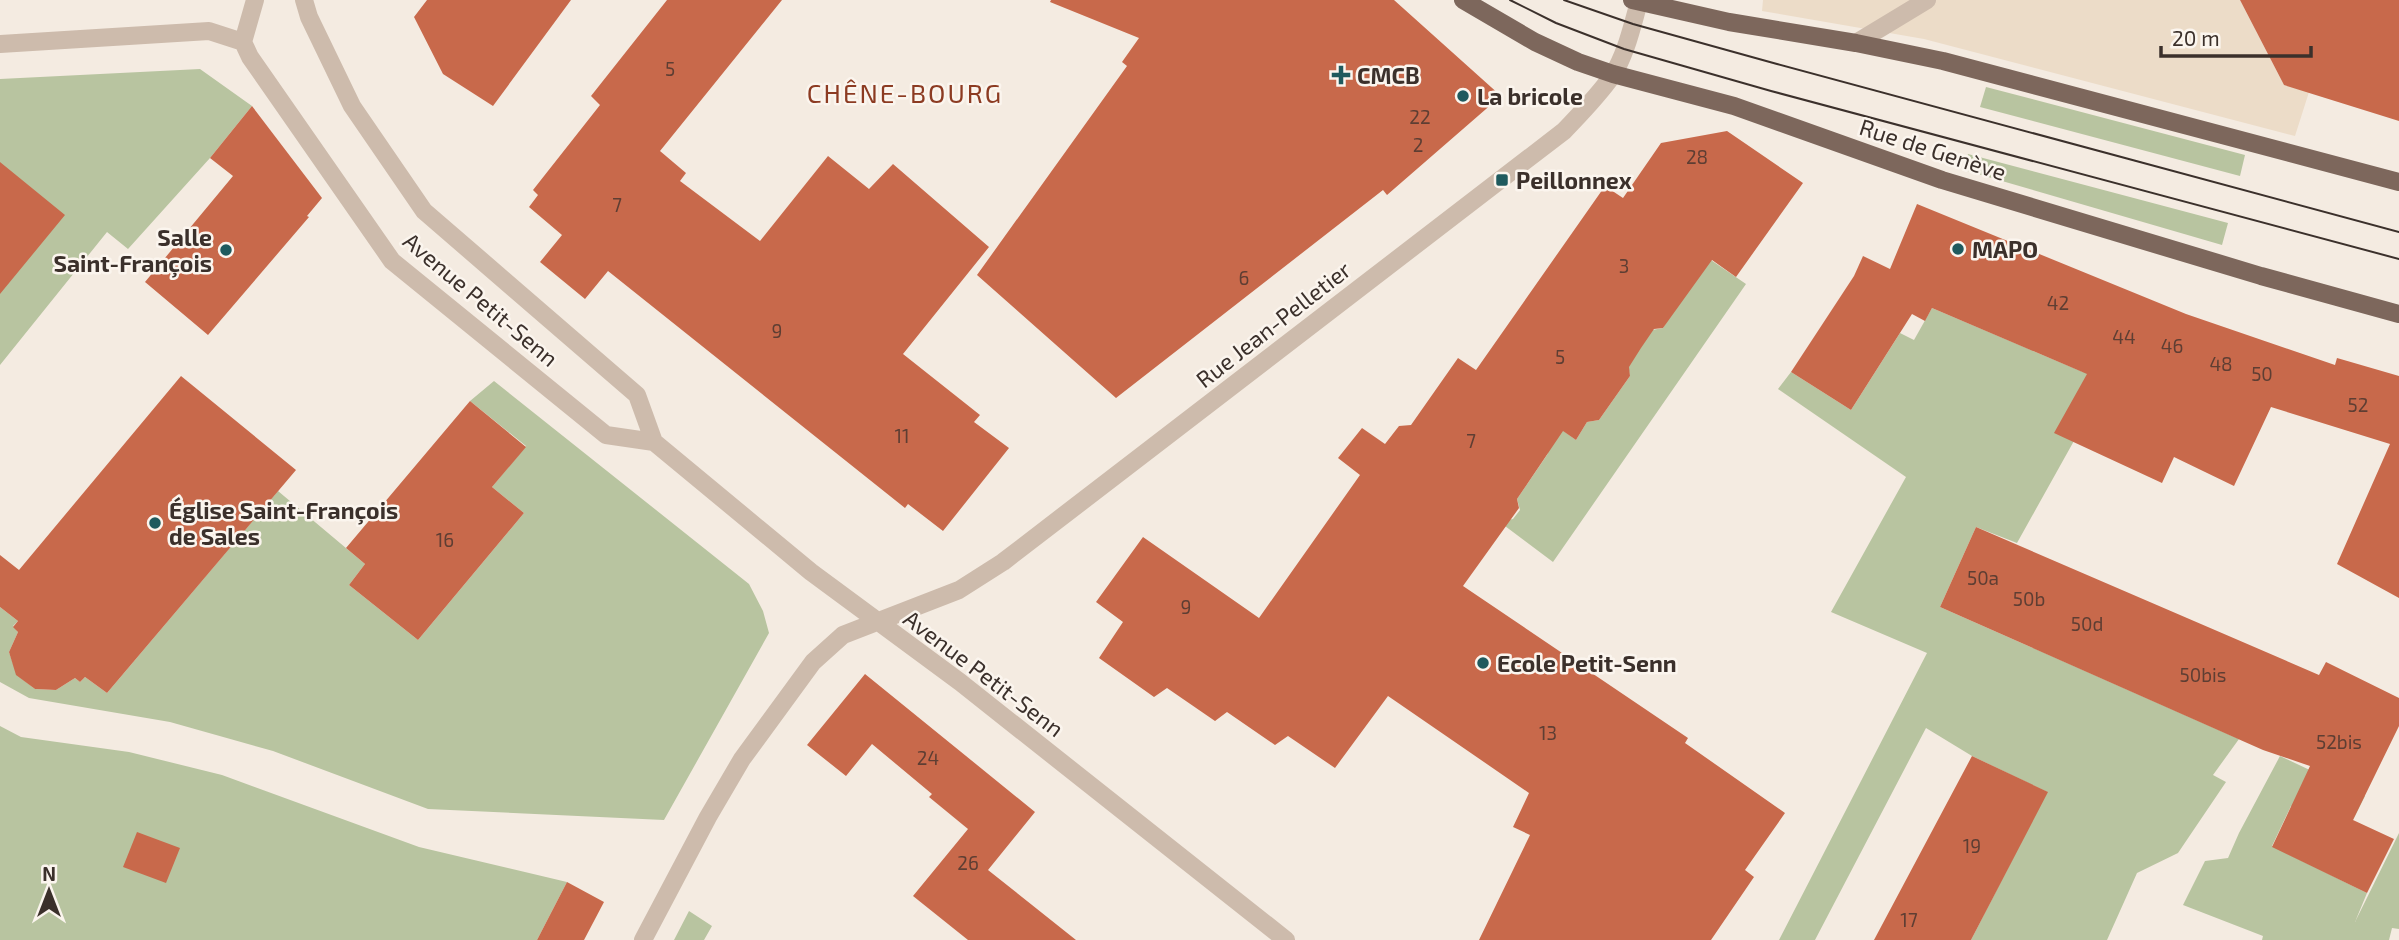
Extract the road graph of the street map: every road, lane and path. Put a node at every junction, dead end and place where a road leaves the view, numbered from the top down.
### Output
1 (255, 0) edge
2 (304, 0) edge
3 (1463, 0) edge
4 (1927, 0) edge
5 (1636, 1) edge
6 (243, 42) junction
7 (1856, 43) junction
8 (0, 44) edge
9 (1613, 74) junction
10 (2399, 182) edge
11 (2399, 314) edge
12 (654, 442) junction
13 (875, 621) junction
14 (643, 940) edge
15 (1286, 940) edge

1 - 6 street
2 - 12 street, Avenue Petit-Senn
3 - 9 main road, Rue de Genève
4 - 7 street
5 - 7 main road
5 - 9 street, Rue Jean-Pelletier
6 - 8 street
6 - 12 street, Avenue Petit-Senn
7 - 10 main road
9 - 11 main road, Rue de Genève
9 - 13 street, Rue Jean-Pelletier
12 - 13 street, Avenue Petit-Senn
13 - 14 street, Rue Jean-Pelletier
13 - 15 street, Avenue Petit-Senn

